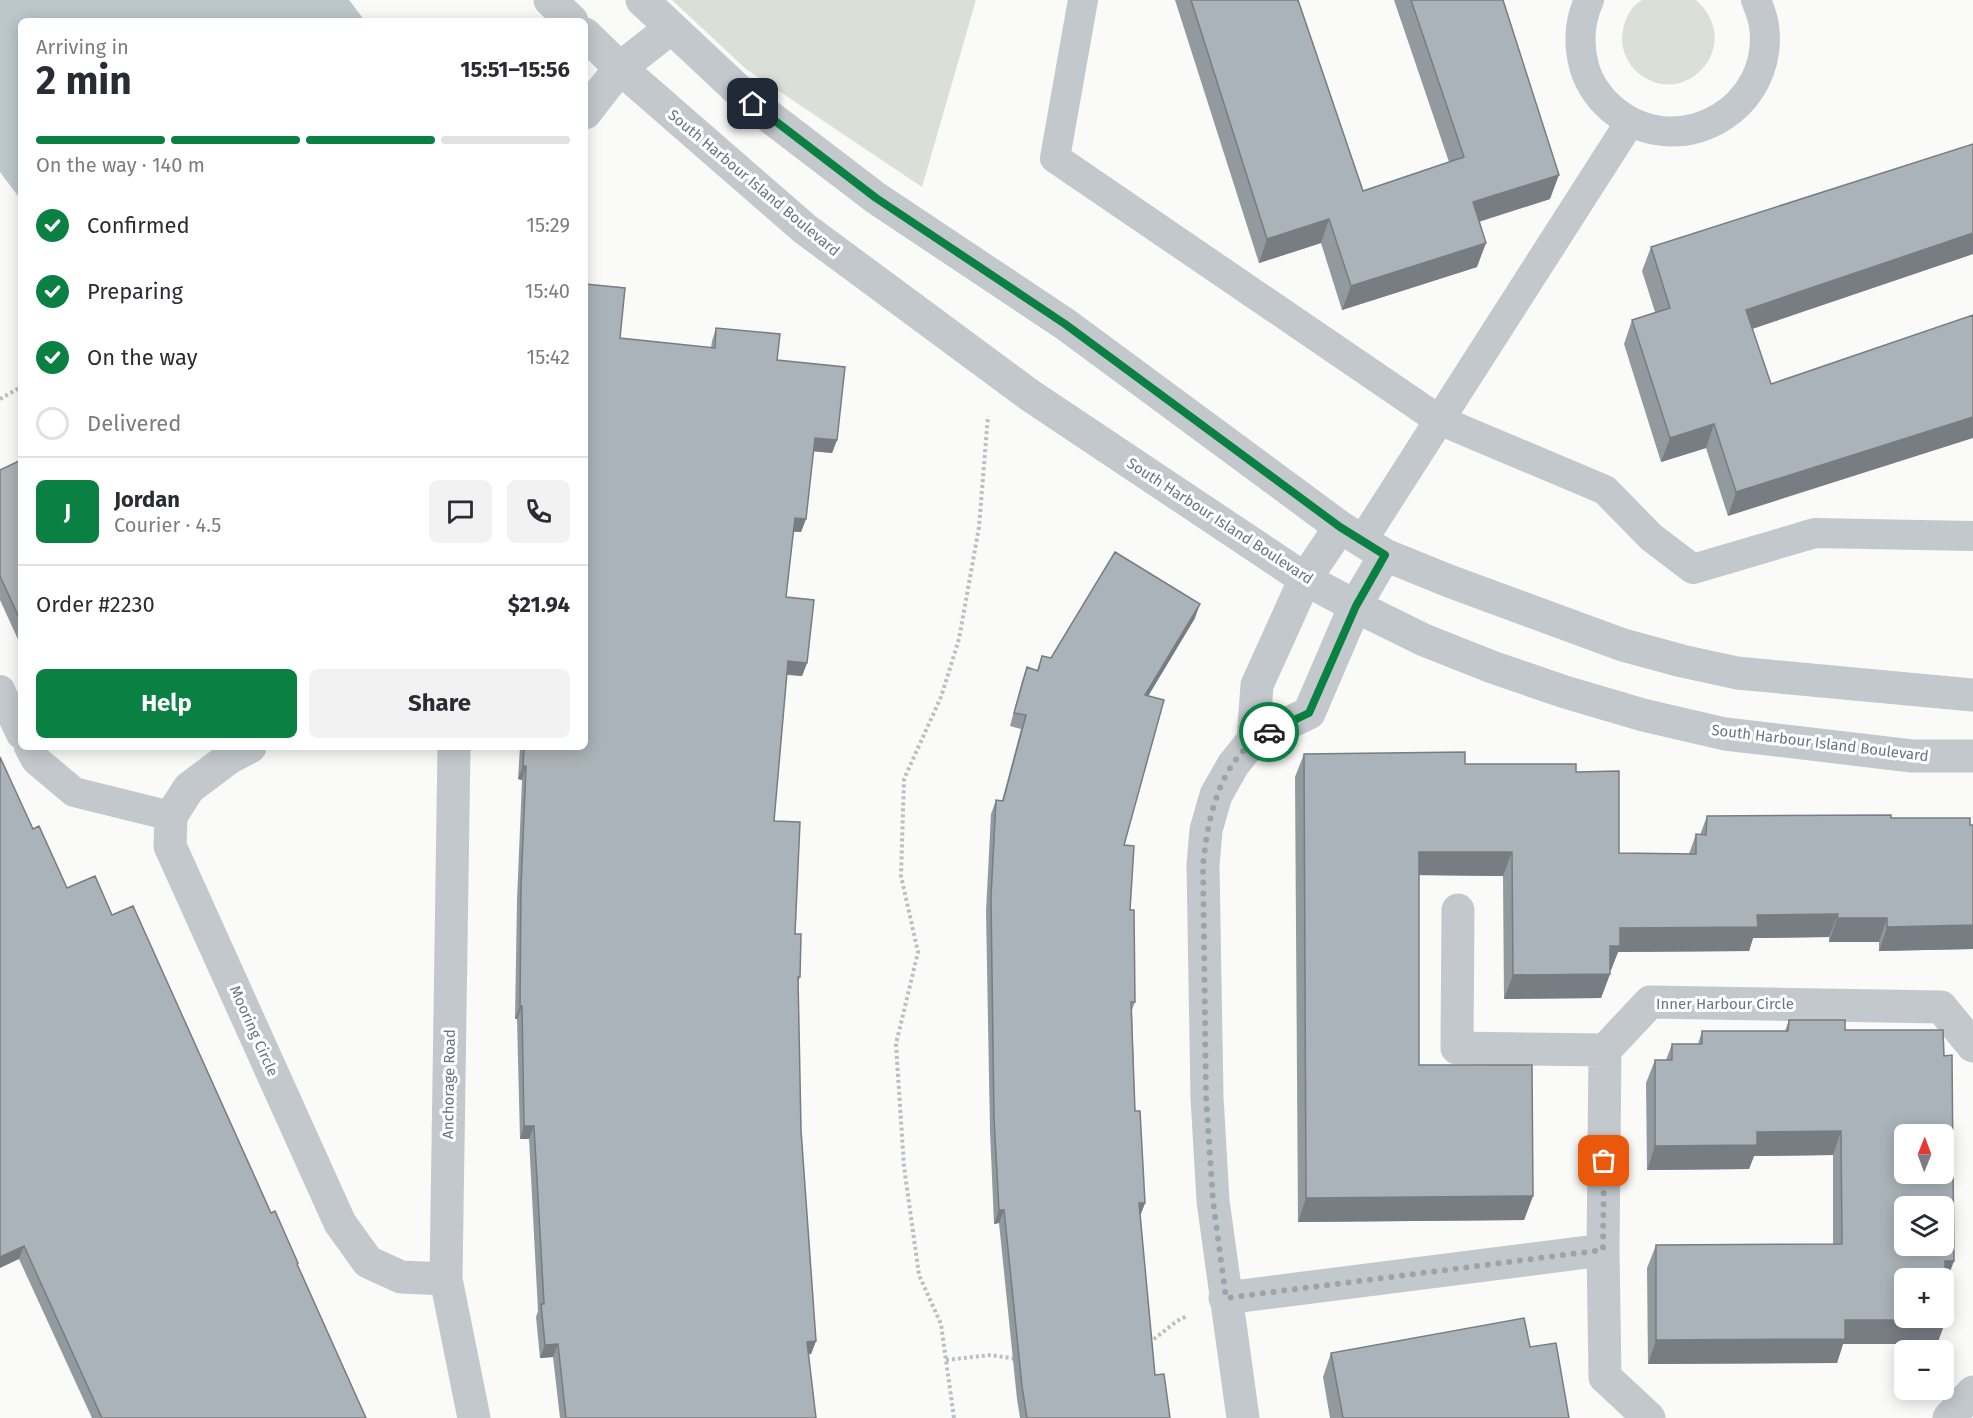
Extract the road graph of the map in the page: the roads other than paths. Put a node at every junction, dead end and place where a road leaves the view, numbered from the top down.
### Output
1 (550, 0) edge
2 (642, 0) edge
3 (1083, 0) edge
4 (1589, 0) edge
5 (1756, 0) edge
6 (569, 18) edge
7 (671, 28) junction
8 (588, 37) edge
9 (620, 68) junction
10 (588, 109) edge
11 (1630, 122) junction
12 (1439, 420) junction
13 (1973, 536) edge
14 (1362, 541) junction
15 (1305, 579) junction
16 (1356, 606) junction
17 (0, 690) edge
18 (1973, 695) edge
19 (18, 728) edge
20 (1253, 740) junction
21 (31, 750) edge
22 (244, 750) edge
23 (454, 750) edge
24 (1973, 756) edge
25 (171, 816) junction
26 (1458, 910) dead end
27 (1973, 1046) edge
28 (1605, 1050) junction
29 (1603, 1250) junction
30 (446, 1279) junction
31 (1226, 1298) junction
32 (1973, 1392) edge
33 (1640, 1414) edge
34 (474, 1418) edge
35 (1243, 1418) edge
36 (1948, 1418) edge

1 - 6 street
2 - 7 street
3 - 12 lane
4 - 11 lane
5 - 11 lane
7 - 9 street
7 - 14 street
8 - 9 street, South Harbour Island Boulevard
9 - 10 street
9 - 15 street, South Harbour Island Boulevard
11 - 12 lane
12 - 13 lane
12 - 14 lane
14 - 15 street
14 - 16 street
14 - 18 street
15 - 16 street, South Harbour Island Boulevard
15 - 20 street
16 - 20 street
16 - 24 street, South Harbour Island Boulevard
17 - 19 lane
20 - 31 street
21 - 25 lane
22 - 25 street
23 - 30 street, Anchorage Road
25 - 30 street, Mooring Circle
26 - 28 street
27 - 28 street, Inner Harbour Circle
28 - 29 street
29 - 31 street
29 - 33 street
30 - 34 street, Anchorage Road
31 - 35 street
32 - 36 street

